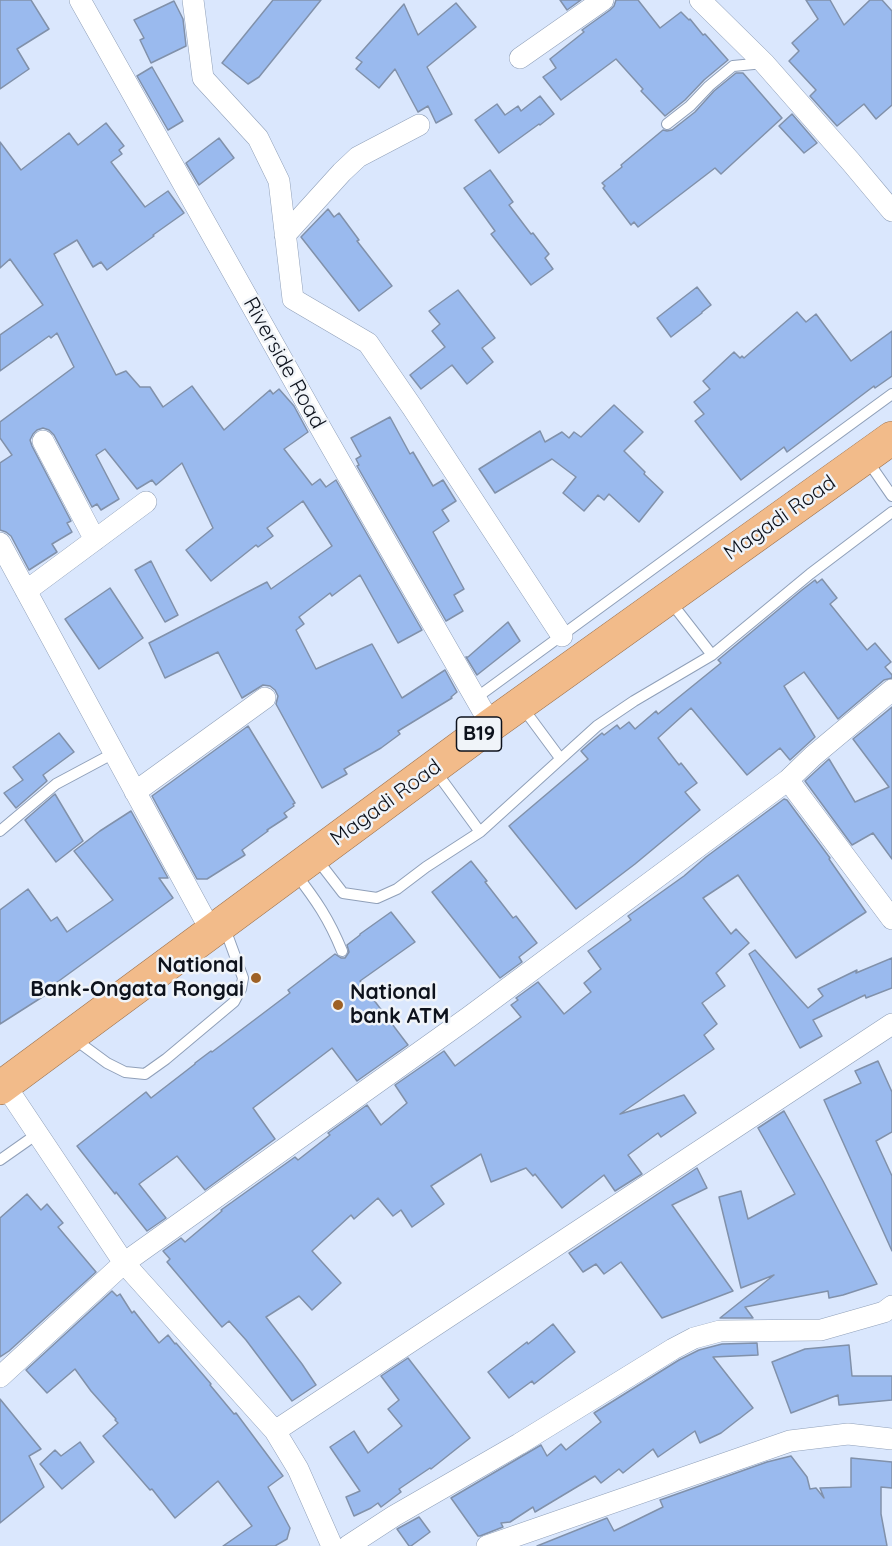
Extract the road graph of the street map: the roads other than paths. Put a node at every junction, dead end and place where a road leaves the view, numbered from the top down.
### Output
1 (80, 0) edge
2 (193, 0) edge
3 (603, 0) edge
4 (700, 0) edge
5 (520, 58) dead end
6 (764, 63) junction
7 (667, 124) dead end
8 (419, 125) dead end
9 (892, 211) edge
10 (285, 235) junction
11 (892, 394) edge
12 (892, 438) edge
13 (43, 441) dead end
14 (865, 458) junction
15 (892, 496) edge
16 (146, 502) dead end
17 (892, 512) edge
18 (95, 540) junction
19 (0, 543) edge
20 (26, 591) junction
21 (668, 598) junction
22 (562, 636) junction
23 (712, 655) junction
24 (892, 690) edge
25 (265, 698) dead end
26 (520, 704) junction
27 (483, 712) junction
28 (114, 753) junction
29 (560, 758) junction
30 (433, 768) junction
31 (788, 780) junction
32 (135, 792) junction
33 (0, 831) edge
34 (480, 832) junction
35 (304, 863) junction
36 (892, 919) edge
37 (217, 927) junction
38 (342, 951) dead end
39 (892, 1024) edge
40 (70, 1036) junction
41 (2, 1086) edge
42 (37, 1134) junction
43 (0, 1160) edge
44 (124, 1263) junction
45 (892, 1306) edge
46 (0, 1377) edge
47 (275, 1431) junction
48 (892, 1439) edge
49 (547, 1537) edge
50 (332, 1546) edge
51 (348, 1546) edge
52 (487, 1546) edge

1 - 27 street, Riverside Road
2 - 10 street
3 - 5 street
4 - 6 street
6 - 7 lane
6 - 9 street
8 - 10 street
10 - 22 street
11 - 22 lane
12 - 14 highway, Magadi Road / B19
13 - 18 street
14 - 15 lane
14 - 21 highway, Magadi Road / B19
16 - 18 street
17 - 23 lane
18 - 20 street
19 - 20 street
20 - 28 street
21 - 23 lane
21 - 26 highway, Magadi Road / B19
22 - 27 lane
23 - 29 lane
24 - 31 street
25 - 32 street
26 - 27 highway, Magadi Road / B19
26 - 29 lane
27 - 30 highway, Magadi Road / B19
28 - 32 street
28 - 33 lane
29 - 34 lane
30 - 34 lane
30 - 35 highway, Magadi Road / B19
31 - 36 street
31 - 44 street
32 - 37 street
34 - 35 lane
35 - 37 highway, Magadi Road / B19
35 - 38 lane
37 - 40 highway, Magadi Road / B19
37 - 40 lane
39 - 47 street
40 - 41 highway, Magadi Road / B19
41 - 42 street
42 - 43 lane
42 - 44 street
44 - 46 street
44 - 47 street
45 - 51 street
47 - 50 street
48 - 49 street
49 - 52 street

